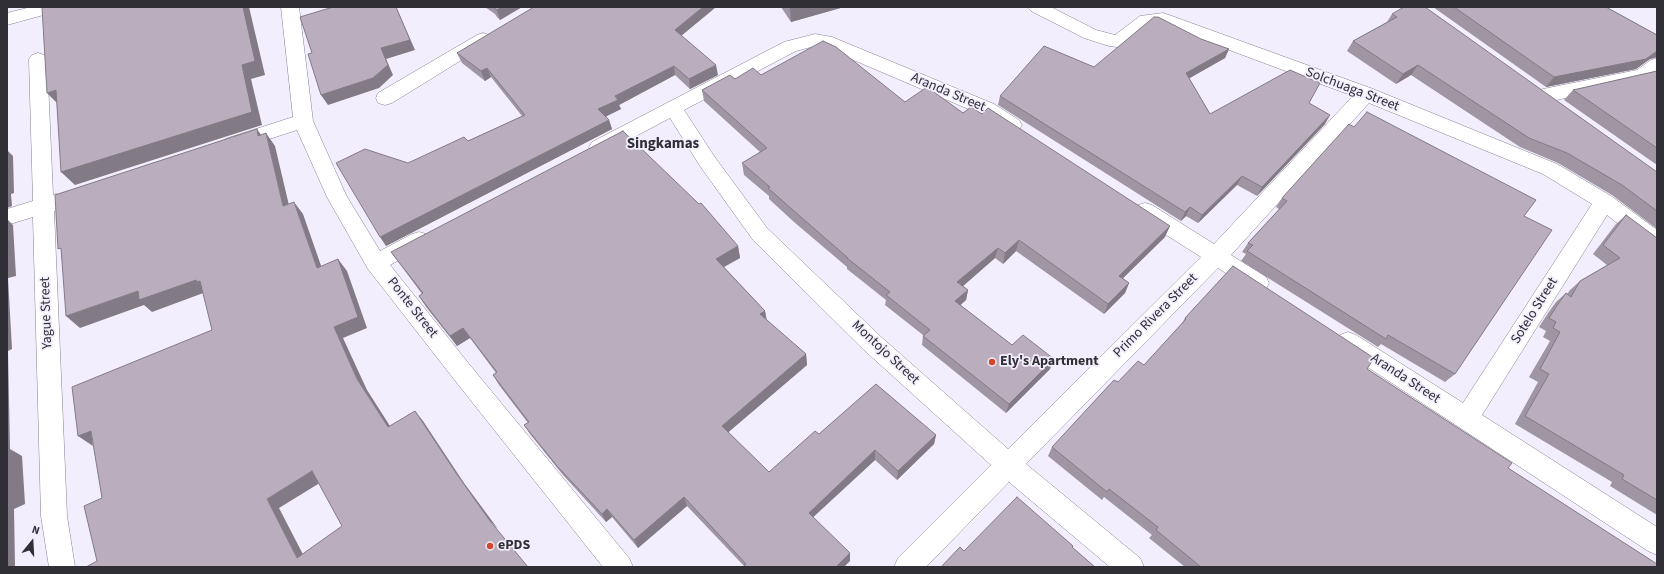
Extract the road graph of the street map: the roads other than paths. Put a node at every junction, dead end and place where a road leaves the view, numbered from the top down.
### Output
1 (52, 7) edge
2 (290, 7) edge
3 (1037, 7) edge
4 (7, 19) edge
5 (499, 30) edge
6 (38, 59) dead end
7 (1657, 64) edge
8 (1366, 94) junction
9 (384, 98) dead end
10 (673, 108) junction
11 (1562, 110) edge
12 (303, 120) junction
13 (1026, 134) edge
14 (214, 150) edge
15 (581, 156) edge
16 (73, 196) edge
17 (1131, 202) edge
18 (1604, 202) junction
19 (43, 206) junction
20 (7, 217) edge
21 (432, 234) edge
22 (1657, 242) edge
23 (1216, 256) junction
24 (376, 263) junction
25 (1276, 295) edge
26 (1328, 329) edge
27 (1466, 419) junction
28 (1008, 465) junction
29 (1657, 542) edge
30 (62, 567) edge
31 (620, 567) edge
32 (907, 567) edge
33 (1130, 567) edge

1 - 4 street
2 - 12 street, Ponte Street
3 - 8 street, Solchuaga Street
5 - 9 street
6 - 19 street, Yague Street
7 - 11 street
8 - 18 street, Solchuaga Street
8 - 23 street, Primo Rivera Street
10 - 13 street, Aranda Street
10 - 15 street
10 - 28 street, Montojo Street
12 - 14 street
12 - 24 street, Ponte Street
16 - 19 street
17 - 23 street
18 - 22 street, Solchuaga Street
18 - 27 street, Sotelo Street
19 - 20 street
19 - 30 street, Yague Street
21 - 24 street
23 - 25 street
23 - 28 street, Primo Rivera Street
24 - 31 street, Ponte Street
26 - 27 street, Aranda Street
27 - 29 street, Aranda Street
28 - 32 street, Primo Rivera Street
28 - 33 street, Montojo Street

